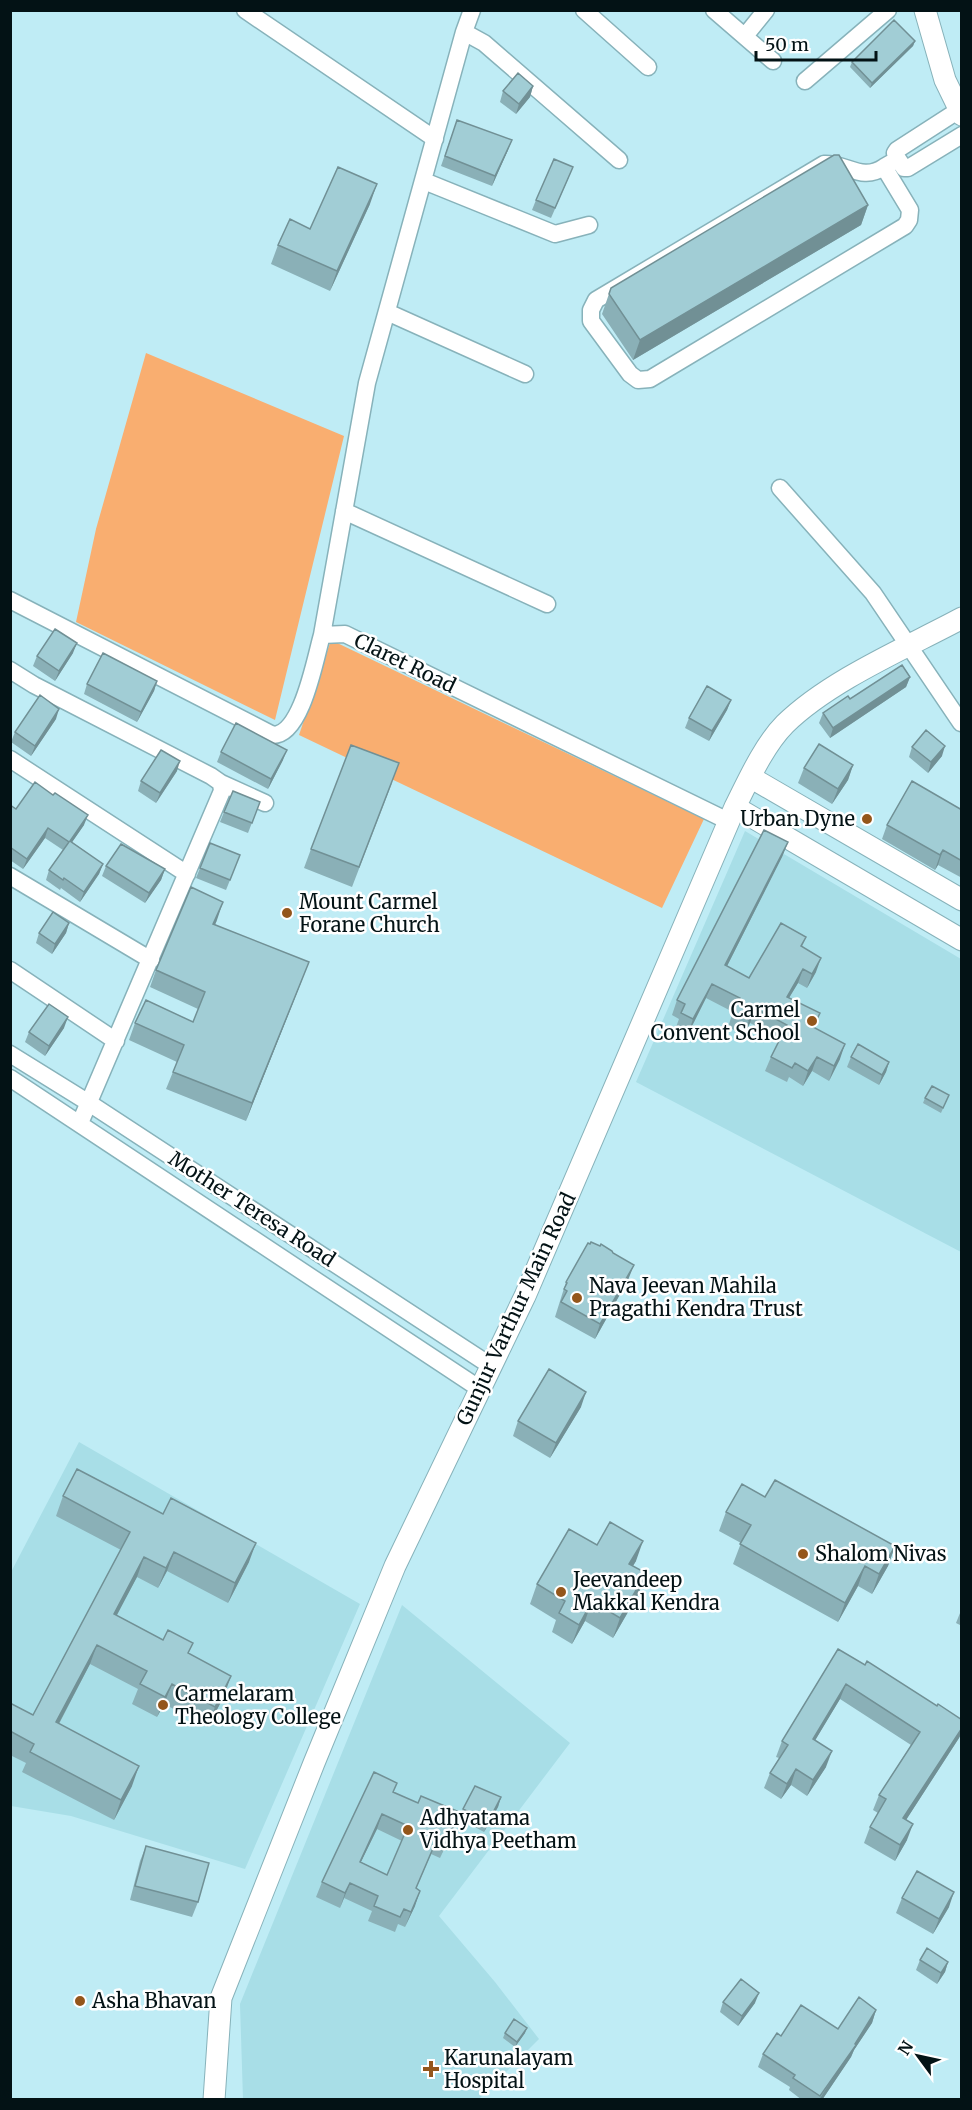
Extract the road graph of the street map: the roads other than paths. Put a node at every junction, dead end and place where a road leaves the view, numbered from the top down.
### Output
1 (245, 10) edge
2 (472, 10) edge
3 (584, 10) edge
4 (714, 10) edge
5 (766, 10) edge
6 (888, 10) edge
7 (925, 10) edge
8 (464, 32) junction
9 (745, 36) junction
10 (773, 61) dead end
11 (648, 67) dead end
12 (805, 81) dead end
13 (960, 112) edge
14 (962, 135) edge
15 (435, 139) junction
16 (619, 160) dead end
17 (891, 163) junction
18 (424, 181) junction
19 (589, 225) dead end
20 (387, 312) junction
21 (525, 374) dead end
22 (780, 488) dead end
23 (344, 511) junction
24 (10, 600) edge
25 (547, 604) dead end
26 (962, 618) edge
27 (322, 635) junction
28 (909, 646) junction
29 (10, 670) edge
30 (961, 723) edge
31 (10, 759) edge
32 (750, 777) junction
33 (221, 783) junction
34 (265, 803) dead end
35 (731, 814) junction
36 (187, 874) junction
37 (10, 876) edge
38 (962, 900) edge
39 (962, 940) edge
40 (151, 960) junction
41 (10, 970) edge
42 (116, 1041) junction
43 (10, 1054) edge
44 (10, 1078) edge
45 (89, 1103) junction
46 (80, 1123) junction
47 (491, 1366) junction
48 (480, 1389) junction
49 (214, 2100) edge

1 - 15 street
2 - 8 street
3 - 11 street
4 - 9 street
5 - 9 street
6 - 12 street
7 - 13 main road
8 - 15 street
8 - 16 street
9 - 10 street
13 - 17 street
14 - 17 street
15 - 18 street
17 - 17 street
18 - 19 street
18 - 20 street
20 - 21 street
20 - 23 street
22 - 28 street
23 - 25 street
23 - 27 street
24 - 27 street
26 - 28 main road, Gunjur Varthur Main Road
27 - 35 street, Claret Road
28 - 30 street
28 - 32 main road, Gunjur Varthur Main Road
29 - 33 street
31 - 36 street
32 - 35 main road, Gunjur Varthur Main Road
32 - 38 main road
33 - 34 street
33 - 36 street
35 - 39 main road
35 - 47 main road, Gunjur Varthur Main Road
36 - 40 street
37 - 40 street
40 - 42 street
41 - 42 street
42 - 45 street
43 - 45 street, Mother Teresa Road
44 - 46 street, Mother Teresa Road
45 - 46 street
45 - 47 street, Mother Teresa Road
46 - 48 street, Mother Teresa Road
47 - 48 main road, Gunjur Varthur Main Road
48 - 49 main road, Gunjur Varthur Main Road

